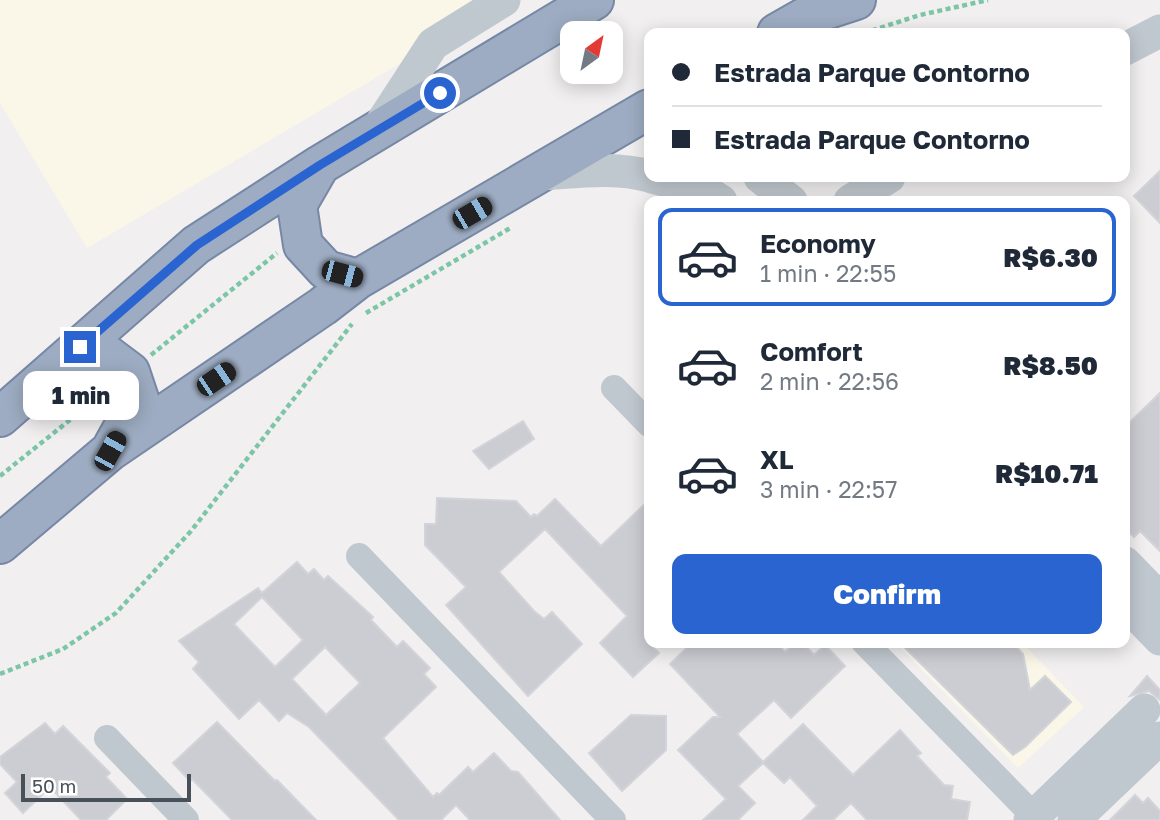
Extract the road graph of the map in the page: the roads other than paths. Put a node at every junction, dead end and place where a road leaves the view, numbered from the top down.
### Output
1 (505, 0) edge
2 (594, 0) edge
3 (856, 0) edge
4 (793, 27) edge
5 (1160, 31) edge
6 (1130, 46) edge
7 (644, 112) edge
8 (374, 133) junction
9 (320, 165) junction
10 (540, 174) junction
11 (644, 175) edge
12 (675, 182) edge
13 (766, 182) edge
14 (881, 182) edge
15 (708, 190) edge
16 (785, 196) edge
17 (858, 196) edge
18 (358, 279) junction
19 (42, 381) junction
20 (614, 388) dead end
21 (0, 417) edge
22 (644, 419) edge
23 (110, 451) junction
24 (0, 544) edge
25 (359, 556) dead end
26 (1130, 568) edge
27 (1160, 599) edge
28 (1130, 608) edge
29 (1160, 639) edge
30 (870, 648) edge
31 (1146, 730) edge
32 (107, 738) dead end
33 (1034, 819) edge
34 (186, 820) edge
35 (613, 820) edge
36 (1074, 820) edge

1 - 8 street
2 - 8 highway
3 - 4 highway
5 - 6 street
7 - 10 highway
8 - 9 highway
9 - 18 highway
9 - 19 highway
10 - 11 street
10 - 18 highway
12 - 15 street
13 - 16 street
14 - 17 street
18 - 23 highway
19 - 21 highway
19 - 23 highway
20 - 22 street
23 - 24 highway
25 - 35 street
26 - 27 street
28 - 29 street
30 - 33 street
31 - 33 street
31 - 36 street
32 - 34 street

